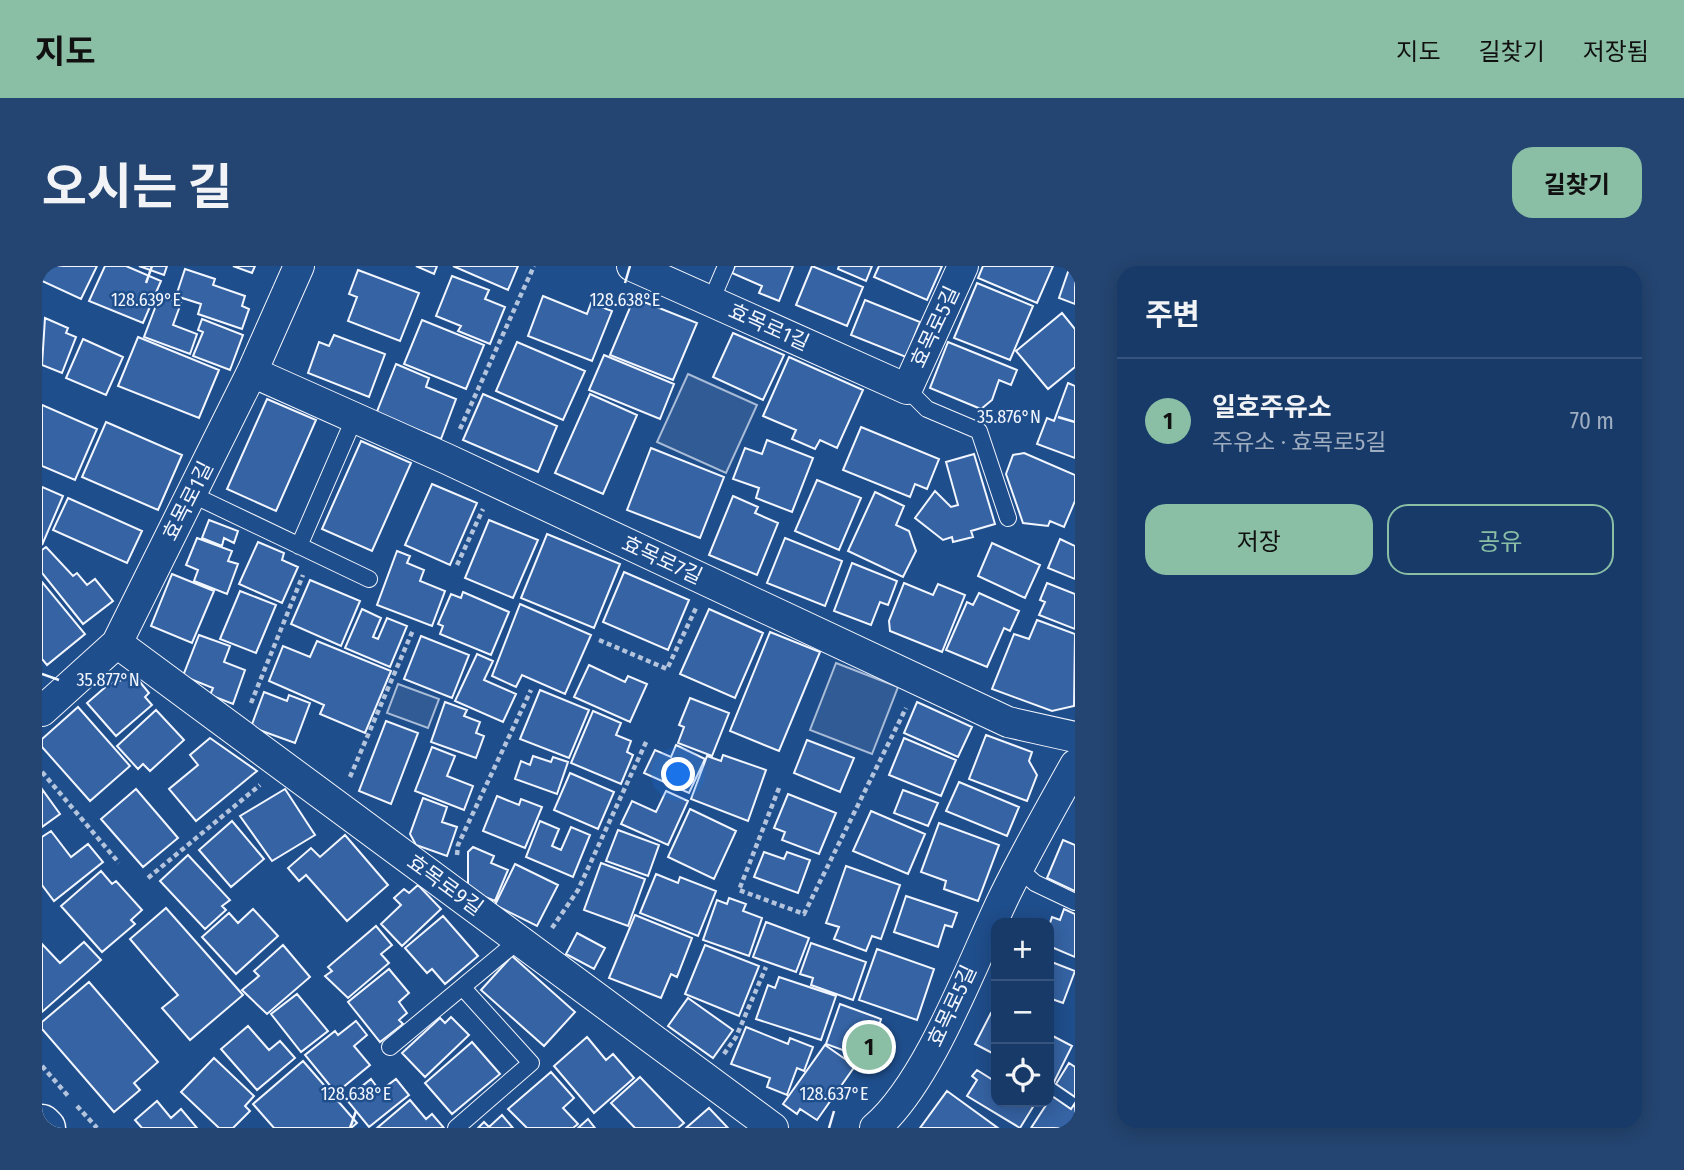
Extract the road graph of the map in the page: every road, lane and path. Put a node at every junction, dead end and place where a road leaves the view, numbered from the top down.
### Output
1 (299, 266) edge
2 (534, 266) edge
3 (632, 266) edge
4 (726, 266) edge
5 (963, 266) edge
6 (711, 302) junction
7 (252, 372) junction
8 (907, 388) junction
9 (354, 419) junction
10 (447, 459) junction
11 (496, 482) junction
12 (191, 494) junction
13 (1008, 518) dead end
14 (306, 549) junction
15 (457, 565) dead end
16 (369, 579) dead end
17 (708, 582) junction
18 (413, 630) dead end
19 (599, 640) dead end
20 (117, 643) junction
21 (920, 682) junction
22 (531, 690) dead end
23 (42, 711) edge
24 (239, 733) junction
25 (1075, 737) edge
26 (646, 740) dead end
27 (1075, 765) edge
28 (283, 766) junction
29 (42, 772) edge
30 (779, 788) dead end
31 (338, 806) junction
32 (119, 863) dead end
33 (1017, 868) junction
34 (148, 878) dead end
35 (454, 892) junction
36 (1075, 902) edge
37 (527, 946) junction
38 (766, 967) dead end
39 (463, 988) junction
40 (390, 1047) dead end
41 (707, 1079) junction
42 (42, 1124) edge
43 (46, 1128) edge
44 (456, 1128) edge
45 (773, 1128) edge
46 (875, 1128) edge

1 - 7 street, 효목로1길
2 - 10 path
3 - 6 street, 효목로1길
4 - 6 lane
5 - 8 street, 효목로5길
6 - 8 street, 효목로1길
7 - 9 street, 효목로7길
7 - 12 street, 효목로1길
8 - 13 lane
9 - 10 street, 효목로7길
9 - 14 lane
10 - 11 street, 효목로7길
11 - 15 path
11 - 17 street, 효목로7길
12 - 14 lane
12 - 20 street, 효목로1길
14 - 16 lane
14 - 24 path
17 - 19 path
17 - 21 street, 효목로7길
18 - 31 path
20 - 23 street, 효목로1길
20 - 24 street, 효목로9길
21 - 25 street, 효목로7길
21 - 30 path
22 - 35 path
24 - 28 street, 효목로9길
26 - 37 path
27 - 33 street, 효목로5길
28 - 31 street, 효목로9길
28 - 34 path
29 - 32 path
31 - 35 street, 효목로9길
33 - 36 lane
33 - 46 street, 효목로5길
35 - 37 street, 효목로9길
37 - 39 lane
37 - 41 street, 효목로9길
38 - 41 path
39 - 40 lane
39 - 44 lane
41 - 45 street, 효목로9길
42 - 43 street

